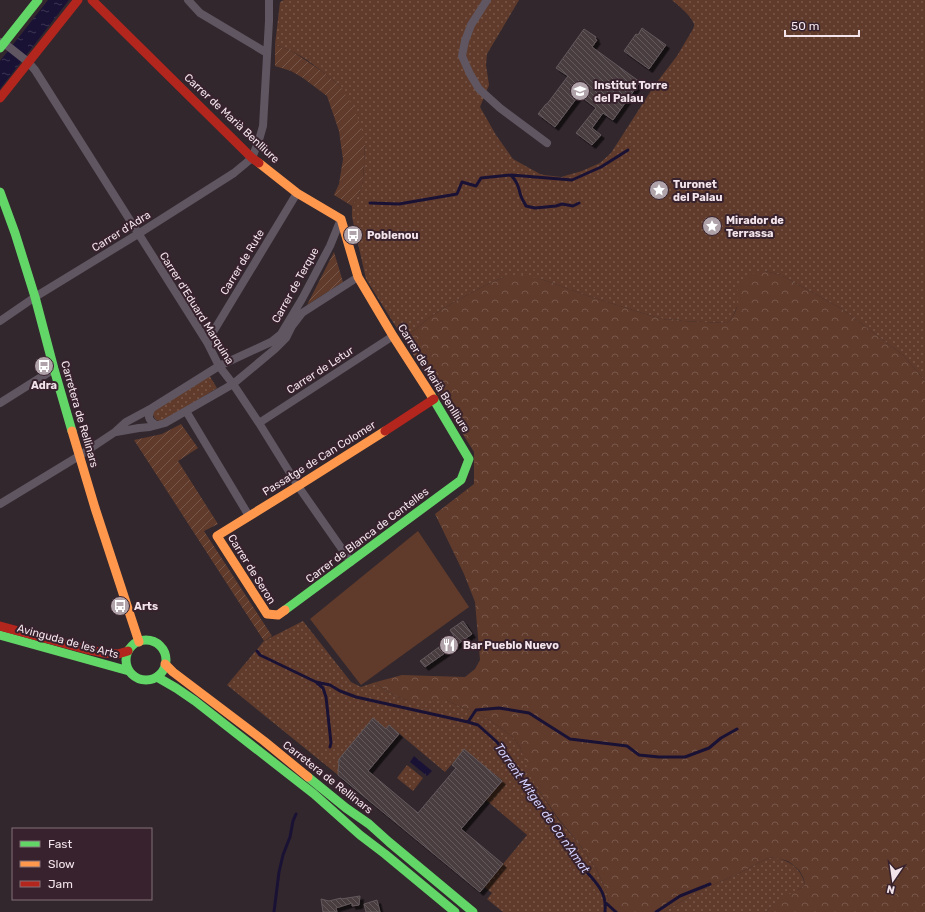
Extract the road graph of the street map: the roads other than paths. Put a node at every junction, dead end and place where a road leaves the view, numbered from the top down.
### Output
1 (28, 0) edge
2 (38, 0) edge
3 (78, 0) edge
4 (92, 0) edge
5 (188, 0) edge
6 (487, 0) edge
7 (267, 1) edge
8 (28, 12) junction
9 (1, 44) edge
10 (267, 53) junction
11 (28, 62) junction
12 (0, 98) edge
13 (547, 143) dead end
14 (252, 158) junction
15 (0, 192) edge
16 (297, 193) junction
17 (340, 219) junction
18 (138, 234) junction
19 (358, 277) junction
20 (35, 297) junction
21 (0, 321) edge
22 (393, 336) junction
23 (206, 342) junction
24 (219, 366) junction
25 (54, 369) junction
26 (233, 384) junction
27 (434, 399) junction
28 (0, 403) edge
29 (152, 408) junction
30 (186, 411) junction
31 (259, 423) junction
32 (156, 425) junction
33 (115, 432) junction
34 (79, 456) junction
35 (469, 459) joint
36 (298, 486) junction
37 (0, 504) edge
38 (249, 516) junction
39 (218, 536) joint
40 (351, 562) junction
41 (267, 614) joint
42 (0, 626) edge
43 (0, 635) edge
44 (139, 642) junction
45 (128, 651) junction
46 (165, 664) junction
47 (129, 671) junction
48 (157, 676) junction
49 (455, 912) edge
50 (473, 912) edge

1 - 8 street
2 - 8 street
3 - 11 street
4 - 14 street, Carrer de Marià Benlliure
5 - 10 street
6 - 13 street
7 - 10 street
8 - 9 street
9 - 11 street, Carrer d'Eduard Marquina
10 - 14 street
11 - 12 street
11 - 18 street, Carrer d'Eduard Marquina
14 - 16 street, Carrer de Marià Benlliure
14 - 18 street, Carrer d'Adra
15 - 20 street, Carretera de Rellinars
16 - 17 street, Carrer de Marià Benlliure
16 - 23 street, Carrer de Rute
17 - 19 street, Carrer de Marià Benlliure
17 - 24 street, Carrer de Terque
18 - 20 street, Carrer d'Adra
18 - 23 street, Carrer d'Eduard Marquina
19 - 22 street, Carrer de Marià Benlliure
19 - 26 street, Carrer de Terque
20 - 21 street, Carrer d'Adra
20 - 25 street, Carretera de Rellinars
22 - 27 street, Carrer de Marià Benlliure
22 - 31 street, Carrer de Letur
23 - 24 street, Carrer d'Eduard Marquina
24 - 26 street, Carrer d'Eduard Marquina
24 - 29 street, Carrer de Terque
25 - 28 street
25 - 34 street, Carretera de Rellinars
26 - 30 street, Carrer de Terque
26 - 31 street, Carrer d'Eduard Marquina
27 - 35 street, Carrer de Marià Benlliure
27 - 36 street, Passatge de Can Colomer
29 - 32 street
29 - 33 street, Carrer de Terque
30 - 32 street, Carrer de Terque
30 - 38 street
31 - 36 street, Carrer d'Eduard Marquina
32 - 33 street, Carrer de Terque
33 - 34 street, Carrer de Terque
34 - 37 street, Carrer de Terque
34 - 44 street, Carretera de Rellinars
35 - 40 street, Carrer de Blanca de Centelles
36 - 38 street, Passatge de Can Colomer
36 - 40 street, Carrer d'Eduard Marquina
38 - 39 street, Passatge de Can Colomer
39 - 41 street, Carrer de Seron
40 - 41 street, Carrer de Blanca de Centelles
42 - 45 street, Avinguda de les Arts
43 - 47 street, Avinguda de les Arts
44 - 45 street
44 - 46 street
45 - 47 street
46 - 48 street
46 - 50 street, Carretera de Rellinars
47 - 48 street
48 - 49 street, Carretera de Rellinars

